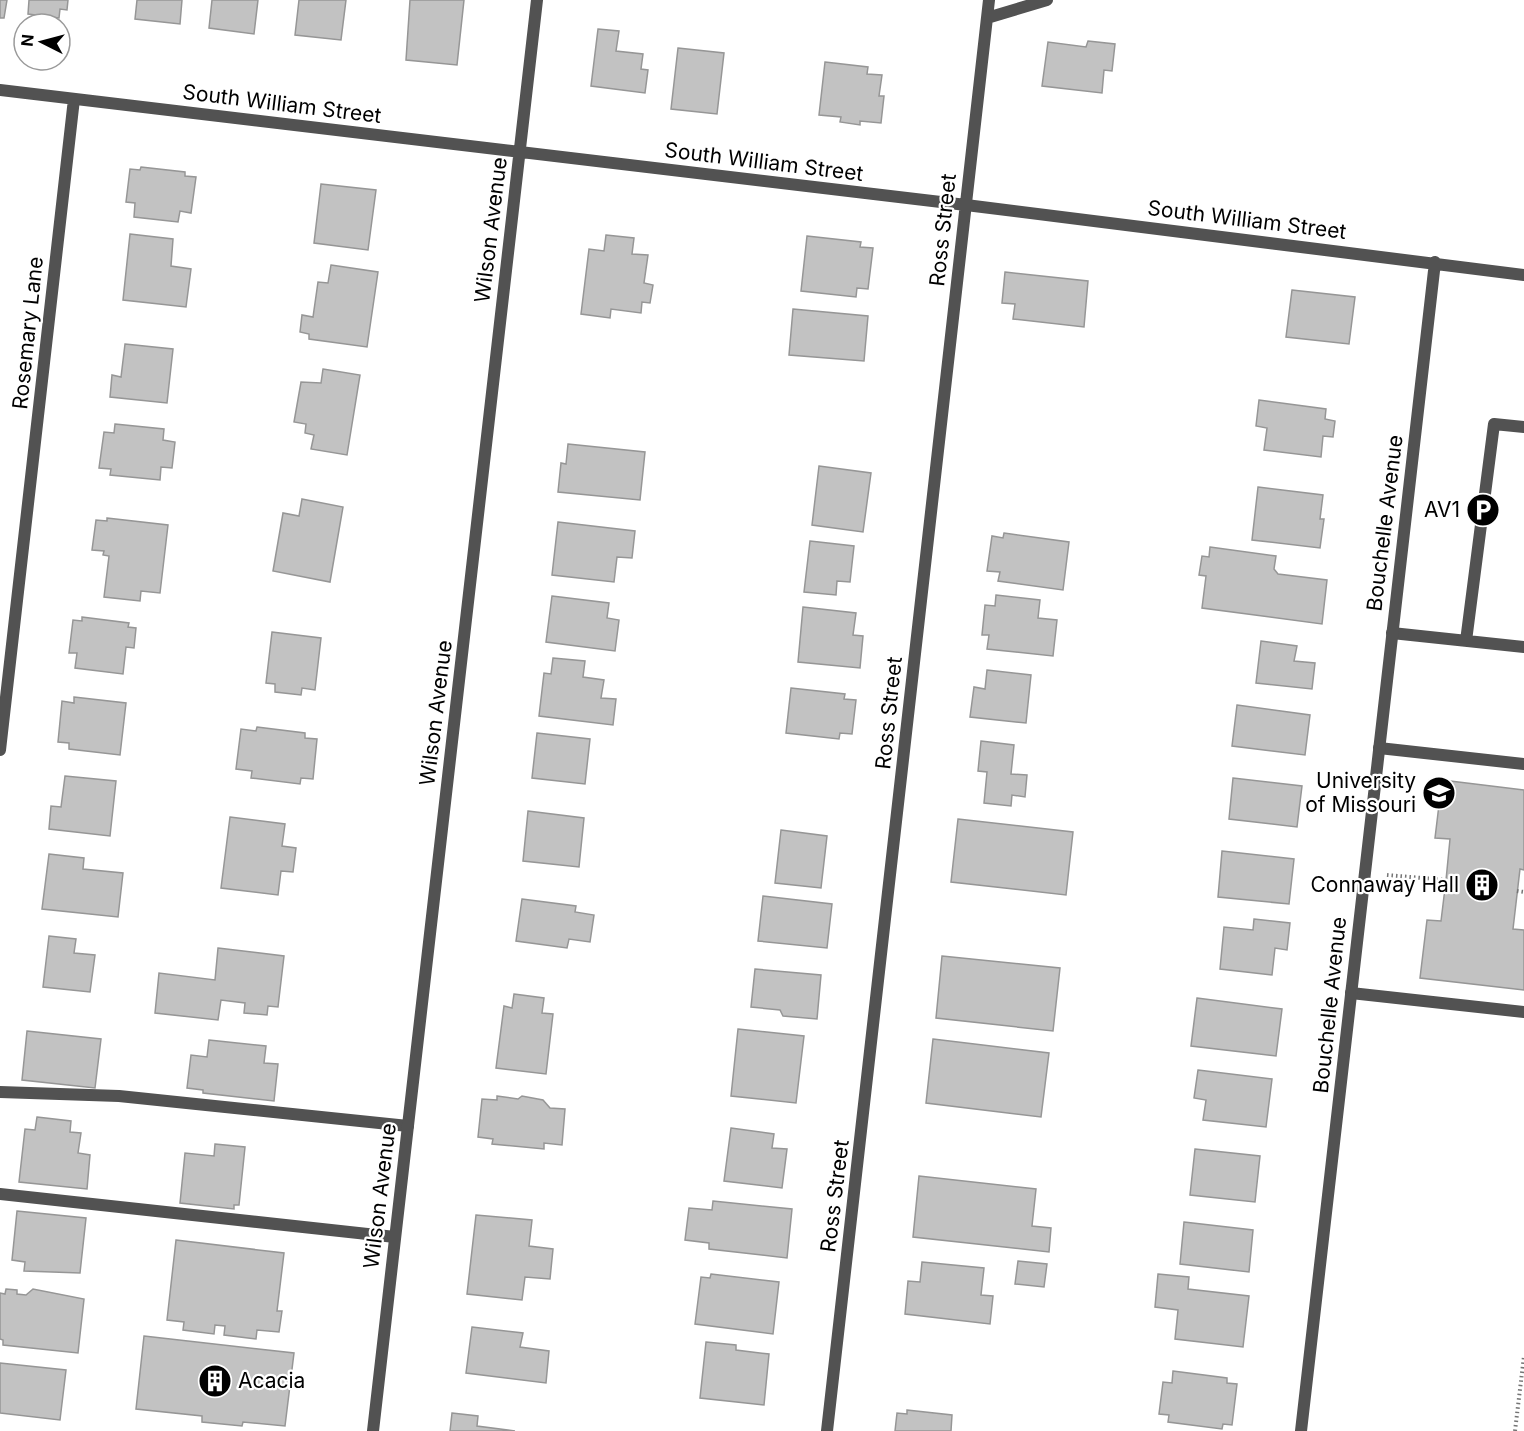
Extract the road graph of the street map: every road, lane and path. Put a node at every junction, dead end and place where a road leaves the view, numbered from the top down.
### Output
1 (537, 0) edge
2 (989, 0) edge
3 (1047, 0) edge
4 (987, 18) junction
5 (0, 90) edge
6 (74, 99) junction
7 (520, 153) junction
8 (966, 205) junction
9 (1435, 262) junction
10 (1524, 275) edge
11 (1524, 427) edge
12 (1392, 633) junction
13 (1466, 641) junction
14 (1524, 647) edge
15 (1379, 748) junction
16 (0, 750) edge
17 (1524, 764) edge
18 (1364, 873) junction
19 (1446, 880) dead end
20 (1517, 891) dead end
21 (1524, 892) edge
22 (1351, 993) junction
23 (1524, 1012) edge
24 (0, 1092) edge
25 (408, 1126) junction
26 (0, 1194) edge
27 (395, 1237) junction
28 (1524, 1356) edge
29 (373, 1431) edge
30 (827, 1431) edge
31 (1301, 1431) edge
32 (1515, 1431) edge

1 - 7 street, Wilson Avenue
2 - 4 street, Ross Street
3 - 4 street
4 - 8 street, Ross Street
5 - 6 street, South William Street
6 - 7 street, South William Street
6 - 16 street, Rosemary Lane
7 - 8 street, South William Street
7 - 25 street, Wilson Avenue
8 - 9 street, South William Street
8 - 30 street, Ross Street
9 - 10 street, South William Street
9 - 12 street, Bouchelle Avenue
11 - 13 street
12 - 13 street
12 - 15 street, Bouchelle Avenue
13 - 14 street
15 - 17 street
15 - 18 street, Bouchelle Avenue
18 - 19 path
18 - 22 street, Bouchelle Avenue
20 - 21 path
22 - 23 street
22 - 31 street, Bouchelle Avenue
24 - 25 street
25 - 27 street, Wilson Avenue
26 - 27 street
27 - 29 street, Wilson Avenue
28 - 32 path

